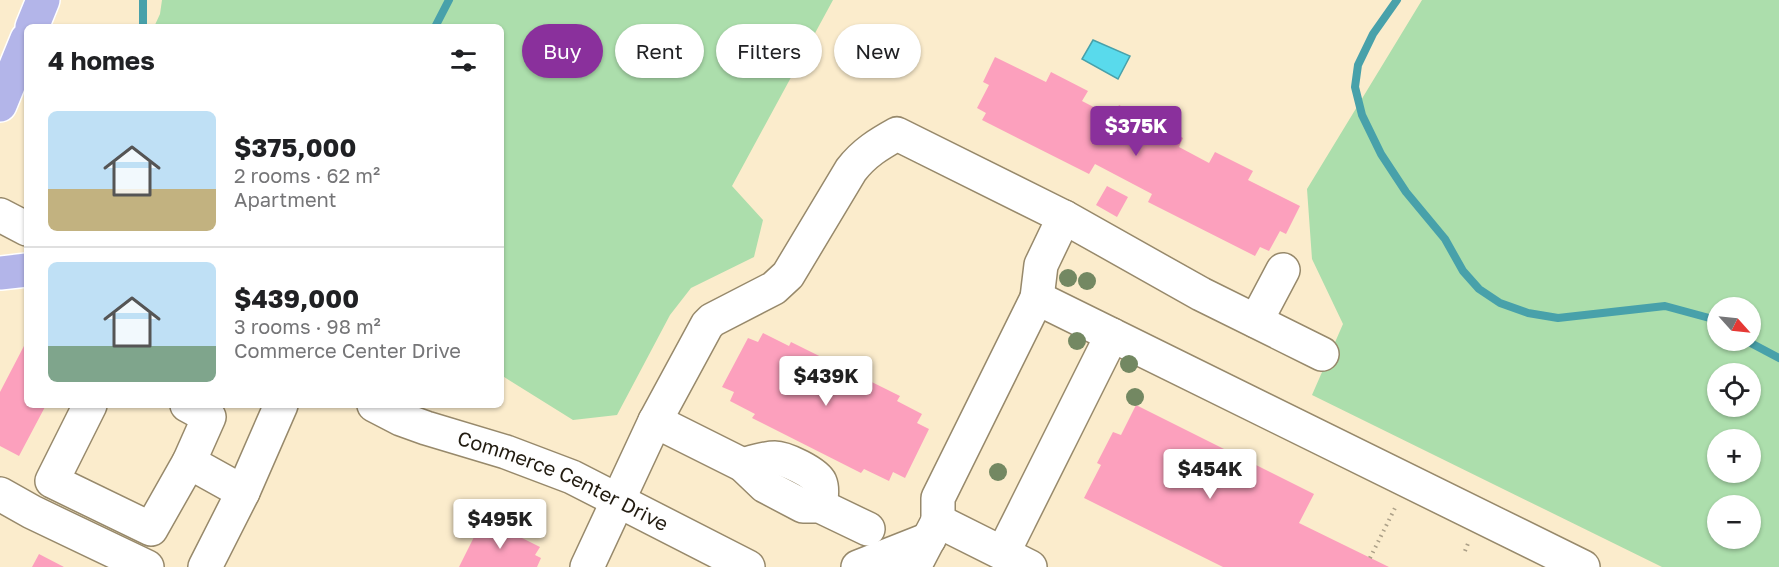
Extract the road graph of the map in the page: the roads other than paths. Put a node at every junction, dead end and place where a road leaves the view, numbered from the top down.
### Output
1 (43, 0) edge
2 (33, 24) edge
3 (24, 46) edge
4 (0, 105) edge
5 (0, 215) edge
6 (1064, 217) junction
7 (24, 227) edge
8 (24, 270) edge
9 (1283, 270) dead end
10 (0, 273) edge
11 (1037, 298) junction
12 (1256, 321) junction
13 (1112, 335) junction
14 (1322, 354) dead end
15 (88, 408) edge
16 (192, 408) edge
17 (281, 408) edge
18 (380, 408) edge
19 (655, 421) junction
20 (189, 462) junction
21 (52, 481) junction
22 (243, 492) junction
23 (0, 494) edge
24 (618, 500) junction
25 (32, 512) junction
26 (151, 529) junction
27 (868, 529) dead end
28 (927, 542) edge
29 (1016, 560) edge
30 (141, 564) edge
31 (205, 567) edge
32 (587, 567) edge
33 (748, 567) edge
34 (858, 567) edge
35 (1583, 567) edge

1 - 2 main road
3 - 4 main road
5 - 7 street
6 - 11 street
6 - 12 street
6 - 19 street
8 - 10 main road
9 - 12 street
11 - 13 street
11 - 28 street
12 - 14 street
13 - 29 street
13 - 35 street
15 - 21 street
16 - 20 street
17 - 22 street
18 - 24 street, Commerce Center Drive
19 - 24 street
19 - 27 street
20 - 22 street
20 - 26 street
21 - 25 street
21 - 26 street
22 - 31 street
23 - 25 street
24 - 32 street
24 - 33 street, Commerce Center Drive
25 - 30 street
26 - 30 street
28 - 29 street
28 - 34 street

